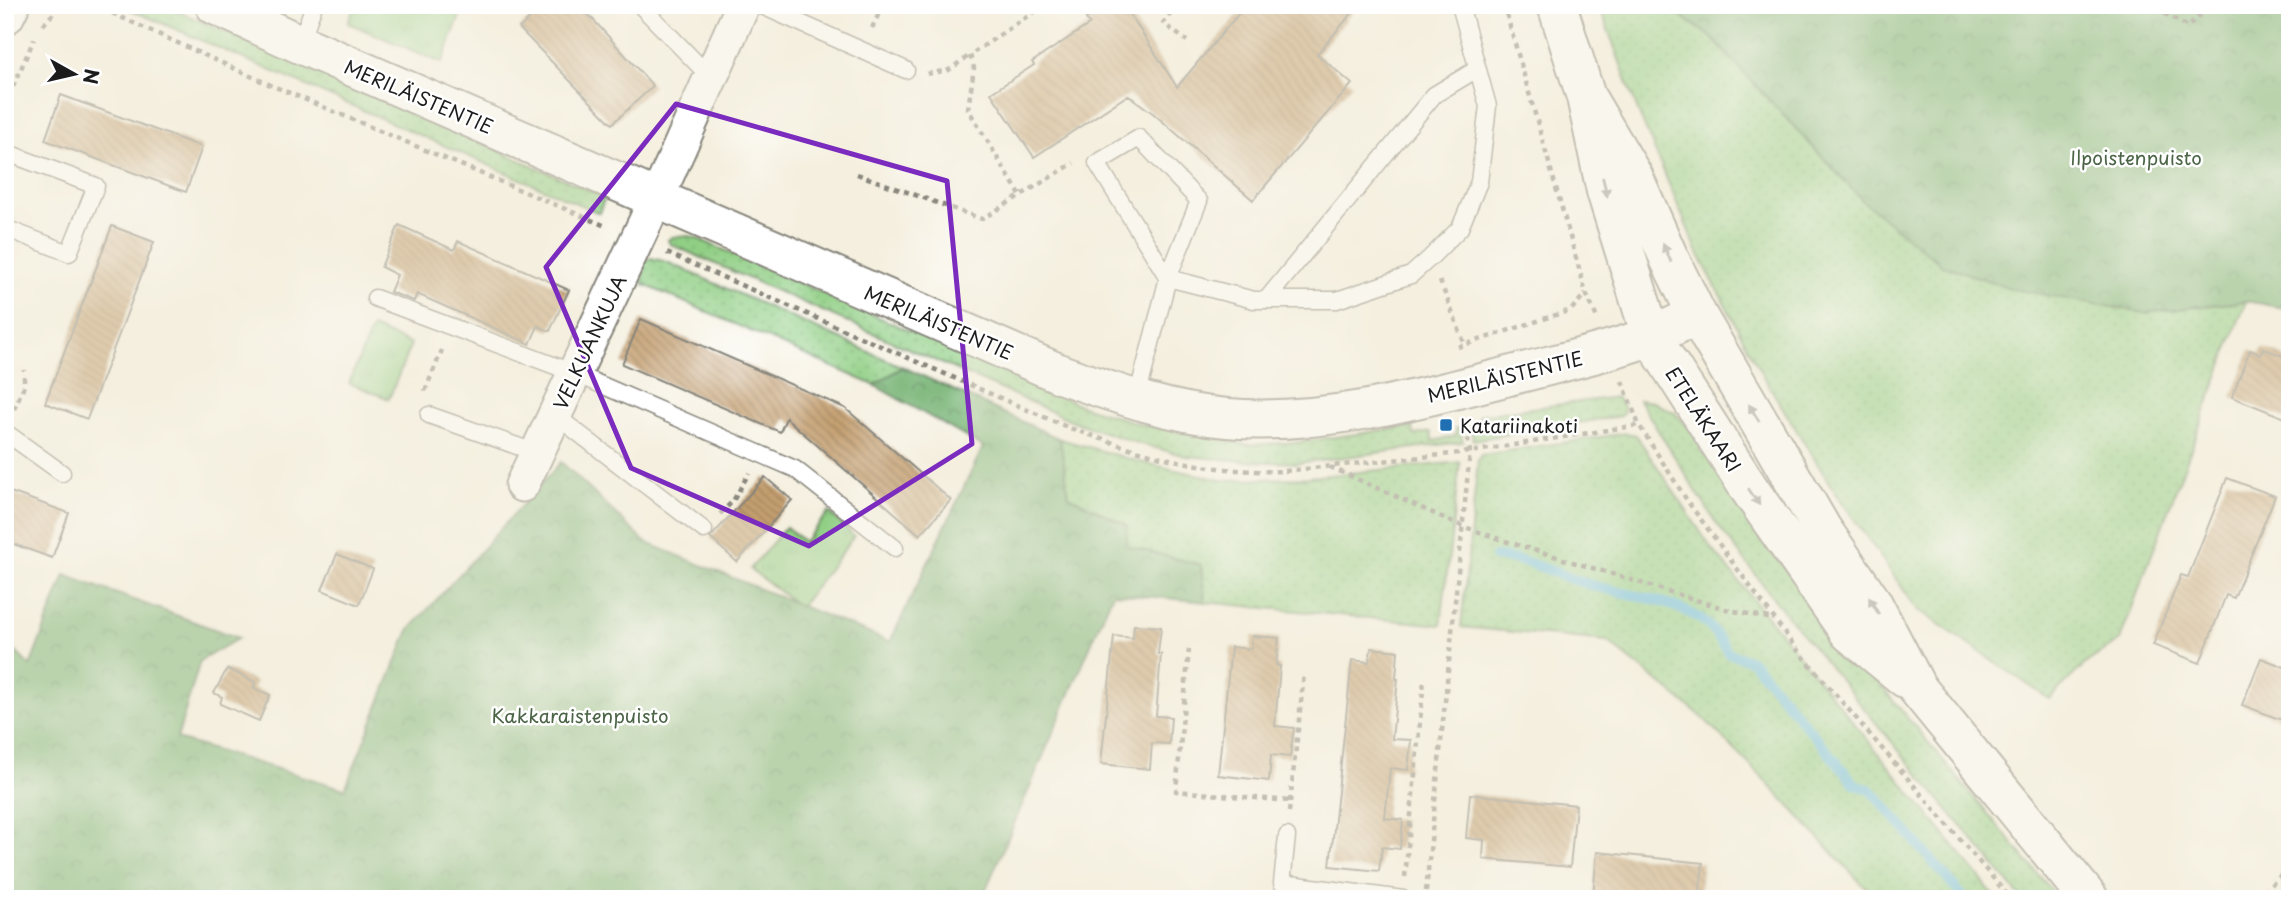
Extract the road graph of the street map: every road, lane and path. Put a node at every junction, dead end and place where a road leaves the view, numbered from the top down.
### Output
1 (10, 5) edge
2 (61, 5) edge
3 (215, 5) edge
4 (314, 5) edge
5 (640, 5) edge
6 (743, 5) edge
7 (760, 5) edge
8 (1044, 5) edge
9 (1178, 5) edge
10 (1460, 5) edge
11 (1504, 5) edge
12 (1557, 5) edge
13 (2160, 5) edge
14 (2211, 5) edge
15 (5, 15) edge
16 (1187, 41) dead end
17 (300, 44) junction
18 (970, 55) junction
19 (1477, 69) junction
20 (906, 70) joint
21 (711, 78) junction
22 (1586, 97) junction
23 (5, 105) edge
24 (5, 152) edge
25 (1097, 163) junction
26 (857, 174) dead end
27 (1020, 195) junction
28 (656, 200) junction
29 (5, 228) edge
30 (1430, 258) junction
31 (1168, 278) junction
32 (1586, 293) junction
33 (375, 298) dead end
34 (1266, 300) junction
35 (1697, 315) junction
36 (452, 327) junction
37 (1651, 336) junction
38 (1465, 345) junction
39 (1458, 347) dead end
40 (1610, 349) junction
41 (24, 370) dead end
42 (575, 373) junction
43 (1136, 401) junction
44 (429, 415) joint
45 (555, 415) junction
46 (8, 425) edge
47 (1467, 440) dead end
48 (537, 453) junction
49 (759, 454) junction
50 (1328, 467) dead end
51 (62, 473) dead end
52 (522, 485) dead end
53 (1462, 526) junction
54 (704, 530) joint
55 (895, 548) dead end
56 (1775, 619) junction
57 (1189, 649) dead end
58 (1304, 674) dead end
59 (1424, 680) dead end
60 (1917, 688) junction
61 (1290, 801) junction
62 (1287, 836) joint
63 (2290, 870) edge
64 (1403, 899) edge
65 (1426, 899) edge
66 (2011, 899) edge
67 (2089, 899) edge
68 (2257, 899) edge

1 - 15 main road
2 - 23 path
3 - 17 main road, MERILÄISTENTIE
4 - 17 lane
5 - 21 lane
6 - 21 street, VELKUANKUJA
7 - 20 lane
8 - 18 path
9 - 16 path
10 - 19 lane
11 - 32 path
12 - 22 main road, ETELÄKAARI
13 - 14 path
17 - 28 main road, MERILÄISTENTIE
18 - 20 path
18 - 27 path
19 - 30 lane
19 - 34 lane
21 - 28 street, VELKUANKUJA
35 -> 22 main road, ETELÄKAARI
22 -> 37 main road, ETELÄKAARI
24 - 29 lane
25 - 27 path
25 - 31 lane
25 - 31 lane
26 - 27 path
28 - 42 street, VELKUANKUJA
28 - 43 main road, MERILÄISTENTIE
30 - 34 lane
30 - 38 path
31 - 34 lane
31 - 43 lane
32 - 38 path
32 - 40 path
33 - 36 lane
35 - 37 main road, MERILÄISTENTIE
60 -> 35 main road, ETELÄKAARI
36 - 42 lane
36 - 44 path
37 - 40 main road, MERILÄISTENTIE
37 -> 60 main road, ETELÄKAARI
38 - 39 path
40 - 43 main road, MERILÄISTENTIE
40 - 56 path
41 - 46 path
42 - 45 street, VELKUANKUJA
42 - 49 lane
44 - 48 lane
45 - 48 street, VELKUANKUJA
45 - 54 lane
46 - 51 lane
47 - 53 path
48 - 52 street, VELKUANKUJA
49 - 54 path
49 - 55 lane
50 - 53 path
53 - 56 path
53 - 65 path
56 - 66 path
57 - 61 path
58 - 61 path
59 - 64 path
60 - 67 main road, ETELÄKAARI
61 - 62 path
62 - 64 lane
63 - 68 path

